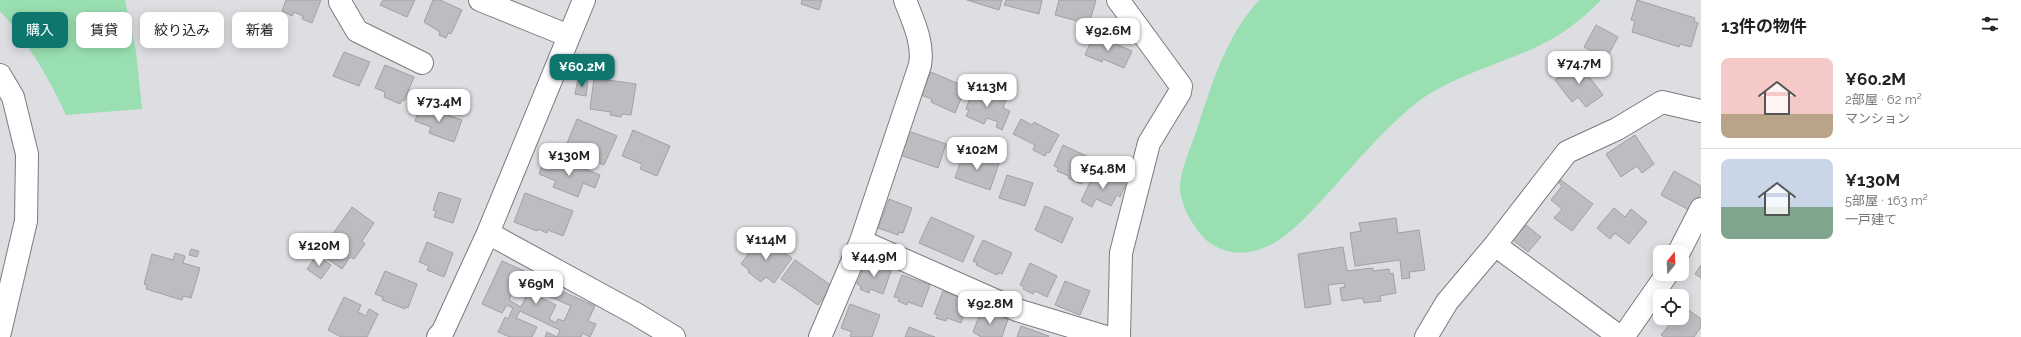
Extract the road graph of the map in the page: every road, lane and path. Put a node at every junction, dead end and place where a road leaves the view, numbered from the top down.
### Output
1 (341, 0) edge
2 (480, 0) edge
3 (584, 0) edge
4 (906, 0) edge
5 (1118, 0) edge
6 (570, 36) junction
7 (422, 63) dead end
8 (0, 75) edge
9 (1701, 111) edge
10 (1701, 209) edge
11 (488, 233) junction
12 (861, 240) junction
13 (1495, 245) junction
14 (1683, 245) edge
15 (1662, 281) edge
16 (0, 332) edge
17 (438, 337) edge
18 (674, 337) edge
19 (820, 337) edge
20 (1106, 337) edge
21 (1119, 337) edge
22 (1426, 337) edge
23 (1620, 337) edge
24 (1623, 337) edge

1 - 7 street
2 - 6 street
3 - 6 street
4 - 12 street
5 - 21 street
6 - 11 street
8 - 16 street
9 - 13 street
10 - 14 street
11 - 17 street
11 - 18 street
12 - 19 street
12 - 20 street
13 - 22 street
13 - 23 street
15 - 24 street

